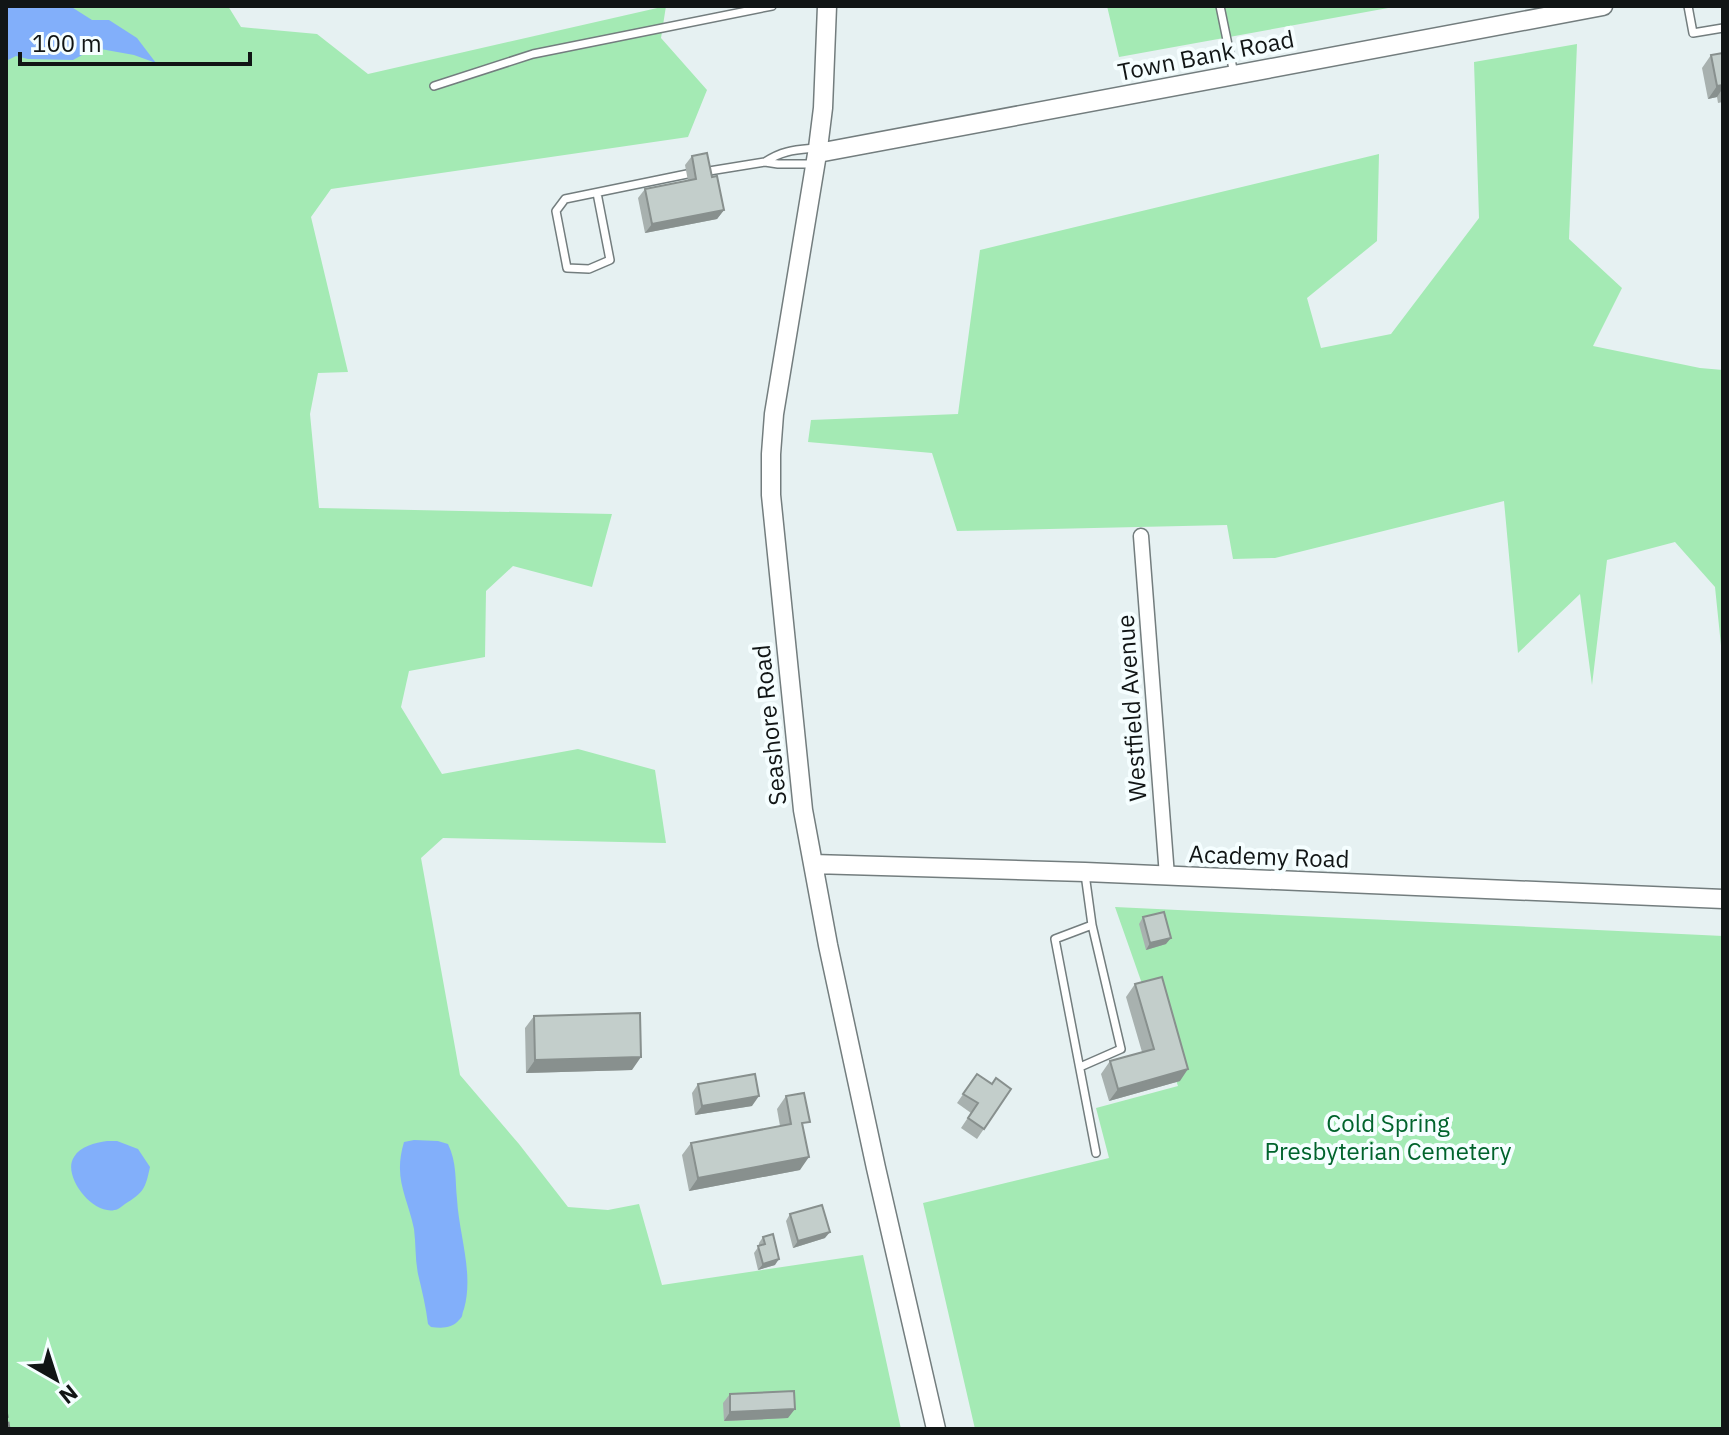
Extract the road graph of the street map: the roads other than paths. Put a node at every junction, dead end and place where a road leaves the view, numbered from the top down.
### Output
1 (772, 6) edge
2 (827, 6) edge
3 (1220, 6) edge
4 (1603, 6) edge
5 (1688, 6) edge
6 (1723, 28) edge
7 (1234, 75) junction
8 (434, 86) dead end
9 (817, 155) junction
10 (765, 162) junction
11 (702, 172) edge
12 (687, 174) dead end
13 (597, 193) junction
14 (1141, 536) dead end
15 (813, 864) junction
16 (1085, 872) junction
17 (1167, 876) junction
18 (1723, 899) edge
19 (1092, 925) junction
20 (1080, 1067) junction
21 (1096, 1153) dead end
22 (936, 1429) edge

1 - 8 lane
2 - 9 street, Seashore Road
3 - 7 lane
4 - 7 street, Town Bank Road
5 - 6 lane
7 - 9 street, Town Bank Road
9 - 10 lane
9 - 10 lane
9 - 15 street, Seashore Road
10 - 11 lane
12 - 13 lane
13 - 13 lane
14 - 17 street, Westfield Avenue
15 - 16 street, Academy Road
15 - 22 street, Seashore Road
16 - 17 street, Academy Road
16 - 19 lane
17 - 18 street, Academy Road
19 - 20 lane
19 - 20 lane
20 - 21 lane

